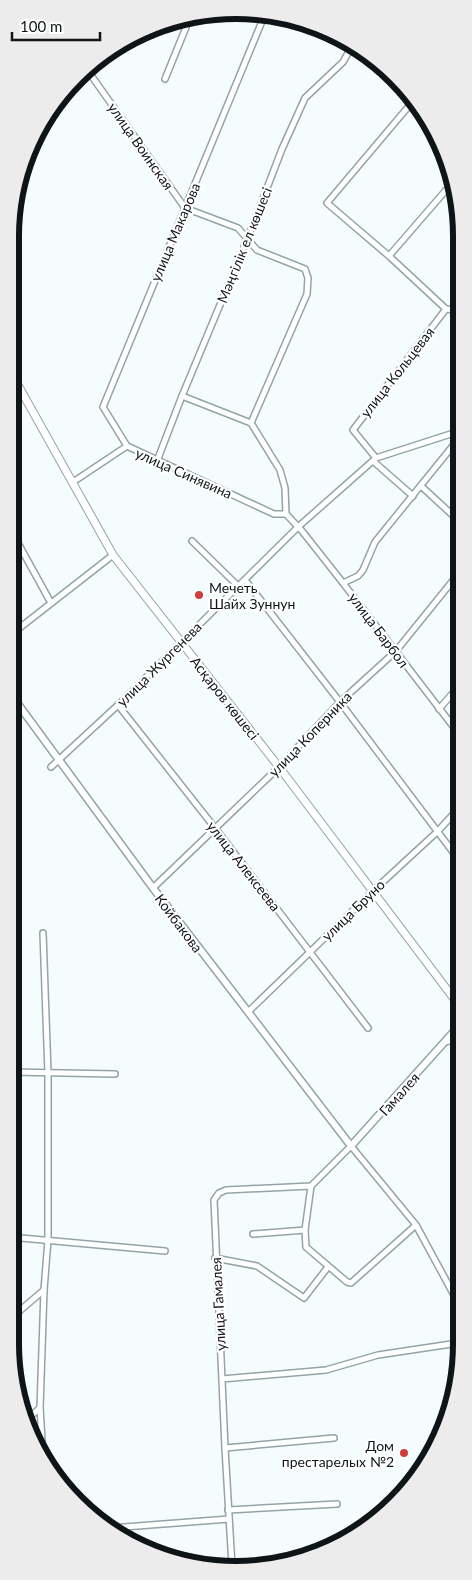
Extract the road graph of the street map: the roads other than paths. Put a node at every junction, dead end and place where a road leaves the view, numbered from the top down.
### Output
1 (262, 21) edge
2 (187, 25) edge
3 (349, 50) edge
4 (91, 75) edge
5 (165, 79) dead end
6 (409, 106) edge
7 (448, 188) edge
8 (185, 208) junction
9 (247, 240) junction
10 (389, 256) junction
11 (446, 309) junction
12 (453, 310) edge
13 (19, 387) edge
14 (182, 396) junction
15 (250, 423) junction
16 (453, 433) edge
17 (127, 446) junction
18 (453, 446) edge
19 (375, 460) junction
20 (156, 461) junction
21 (73, 482) junction
22 (421, 486) junction
23 (412, 496) junction
24 (286, 514) junction
25 (453, 515) edge
26 (298, 526) junction
27 (192, 541) dead end
28 (19, 545) edge
29 (113, 555) junction
30 (245, 580) junction
31 (453, 580) edge
32 (343, 583) junction
33 (238, 586) junction
34 (51, 603) junction
35 (19, 628) edge
36 (181, 642) junction
37 (396, 651) junction
38 (453, 693) edge
39 (340, 702) junction
40 (19, 705) edge
41 (118, 706) junction
42 (439, 709) junction
43 (453, 726) edge
44 (59, 759) junction
45 (51, 767) dead end
46 (279, 767) junction
47 (453, 815) edge
48 (216, 828) junction
49 (438, 831) junction
50 (453, 852) edge
51 (153, 888) junction
52 (373, 891) junction
53 (43, 933) dead end
54 (310, 952) junction
55 (453, 997) edge
56 (248, 1012) junction
57 (368, 1028) dead end
58 (453, 1033) edge
59 (453, 1039) edge
60 (447, 1041) junction
61 (19, 1072) edge
62 (48, 1073) junction
63 (115, 1074) dead end
64 (351, 1146) junction
65 (311, 1186) junction
66 (416, 1225) junction
67 (304, 1230) junction
68 (253, 1234) dead end
69 (19, 1238) edge
70 (48, 1240) junction
71 (165, 1251) dead end
72 (215, 1258) junction
73 (328, 1267) junction
74 (44, 1290) junction
75 (453, 1295) edge
76 (19, 1311) edge
77 (453, 1344) edge
78 (222, 1378) junction
79 (40, 1408) junction
80 (31, 1416) edge
81 (334, 1438) dead end
82 (42, 1442) edge
83 (225, 1448) junction
84 (337, 1504) dead end
85 (228, 1510) junction
86 (229, 1519) junction
87 (119, 1527) edge
88 (232, 1561) edge

1 - 8 street, улица Макарова
2 - 5 street
3 - 9 street, Мәңгілік ел көшесі
4 - 8 street, улица Воинская
6 - 10 street
7 - 10 street
8 - 9 street
8 - 17 street, улица Макарова
9 - 14 street, Мәңгілік ел көшесі
9 - 15 street
10 - 11 street
11 - 12 street
11 - 19 street, улица Кольцевая
13 - 21 main road, Асқаров көшесі
14 - 15 street
14 - 20 street, Мәңгілік ел көшесі
15 - 24 street
16 - 19 street
17 - 20 street, улица Синявина
17 - 21 street, улица Синявина
18 - 22 street
19 - 23 street
19 - 26 street, улица Жургенева
20 - 24 street, улица Синявина
21 - 29 main road, Асқаров көшесі
22 - 23 street
22 - 25 street
23 - 32 street
24 - 26 street
26 - 30 street, улица Жургенева
26 - 32 street, улица Барбол
27 - 33 street
28 - 34 street
29 - 34 street
29 - 36 main road, Асқаров көшесі
30 - 33 street, улица Жургенева
30 - 39 street
31 - 37 street, улица Коперника
32 - 37 street, улица Барбол
33 - 36 street, улица Жургенева
34 - 35 street
36 - 41 street, улица Жургенева
36 - 46 main road, Асқаров көшесі
37 - 39 street, улица Коперника
37 - 42 street, улица Барбол
38 - 42 street
39 - 46 street, улица Коперника
39 - 49 street
40 - 44 street, Койбакова
41 - 44 street, улица Жургенева
41 - 48 street, улица Алексеева
42 - 43 street, улица Барбол
44 - 45 street, улица Жургенева
44 - 51 street, Койбакова
46 - 48 street, улица Коперника
46 - 52 main road, Асқаров көшесі
47 - 49 street, улица Бруно
48 - 51 street, улица Коперника
48 - 54 street, улица Алексеева
49 - 50 street
49 - 52 street, улица Бруно
51 - 56 street, Койбакова
52 - 54 street, улица Бруно
52 - 55 main road, Асқаров көшесі
53 - 62 street
54 - 56 street, улица Бруно
54 - 57 street, улица Алексеева
56 - 64 street, Койбакова
58 - 60 street, Гамалея
59 - 60 street
60 - 64 street, Гамалея
61 - 62 street
62 - 63 street
62 - 70 street
64 - 65 street
64 - 66 street
65 - 67 street
65 - 72 street, улица Гамалея
66 - 73 street
66 - 75 street
67 - 68 street
67 - 73 street
69 - 70 street
70 - 71 street
70 - 74 street
72 - 73 street
72 - 78 street, улица Гамалея
74 - 76 street
74 - 79 street
77 - 78 street
78 - 83 street, улица Гамалея
79 - 80 street
79 - 82 street
81 - 83 street
83 - 85 street, улица Гамалея
84 - 85 street
85 - 86 street, улица Гамалея
86 - 87 street
86 - 88 street, улица Гамалея

